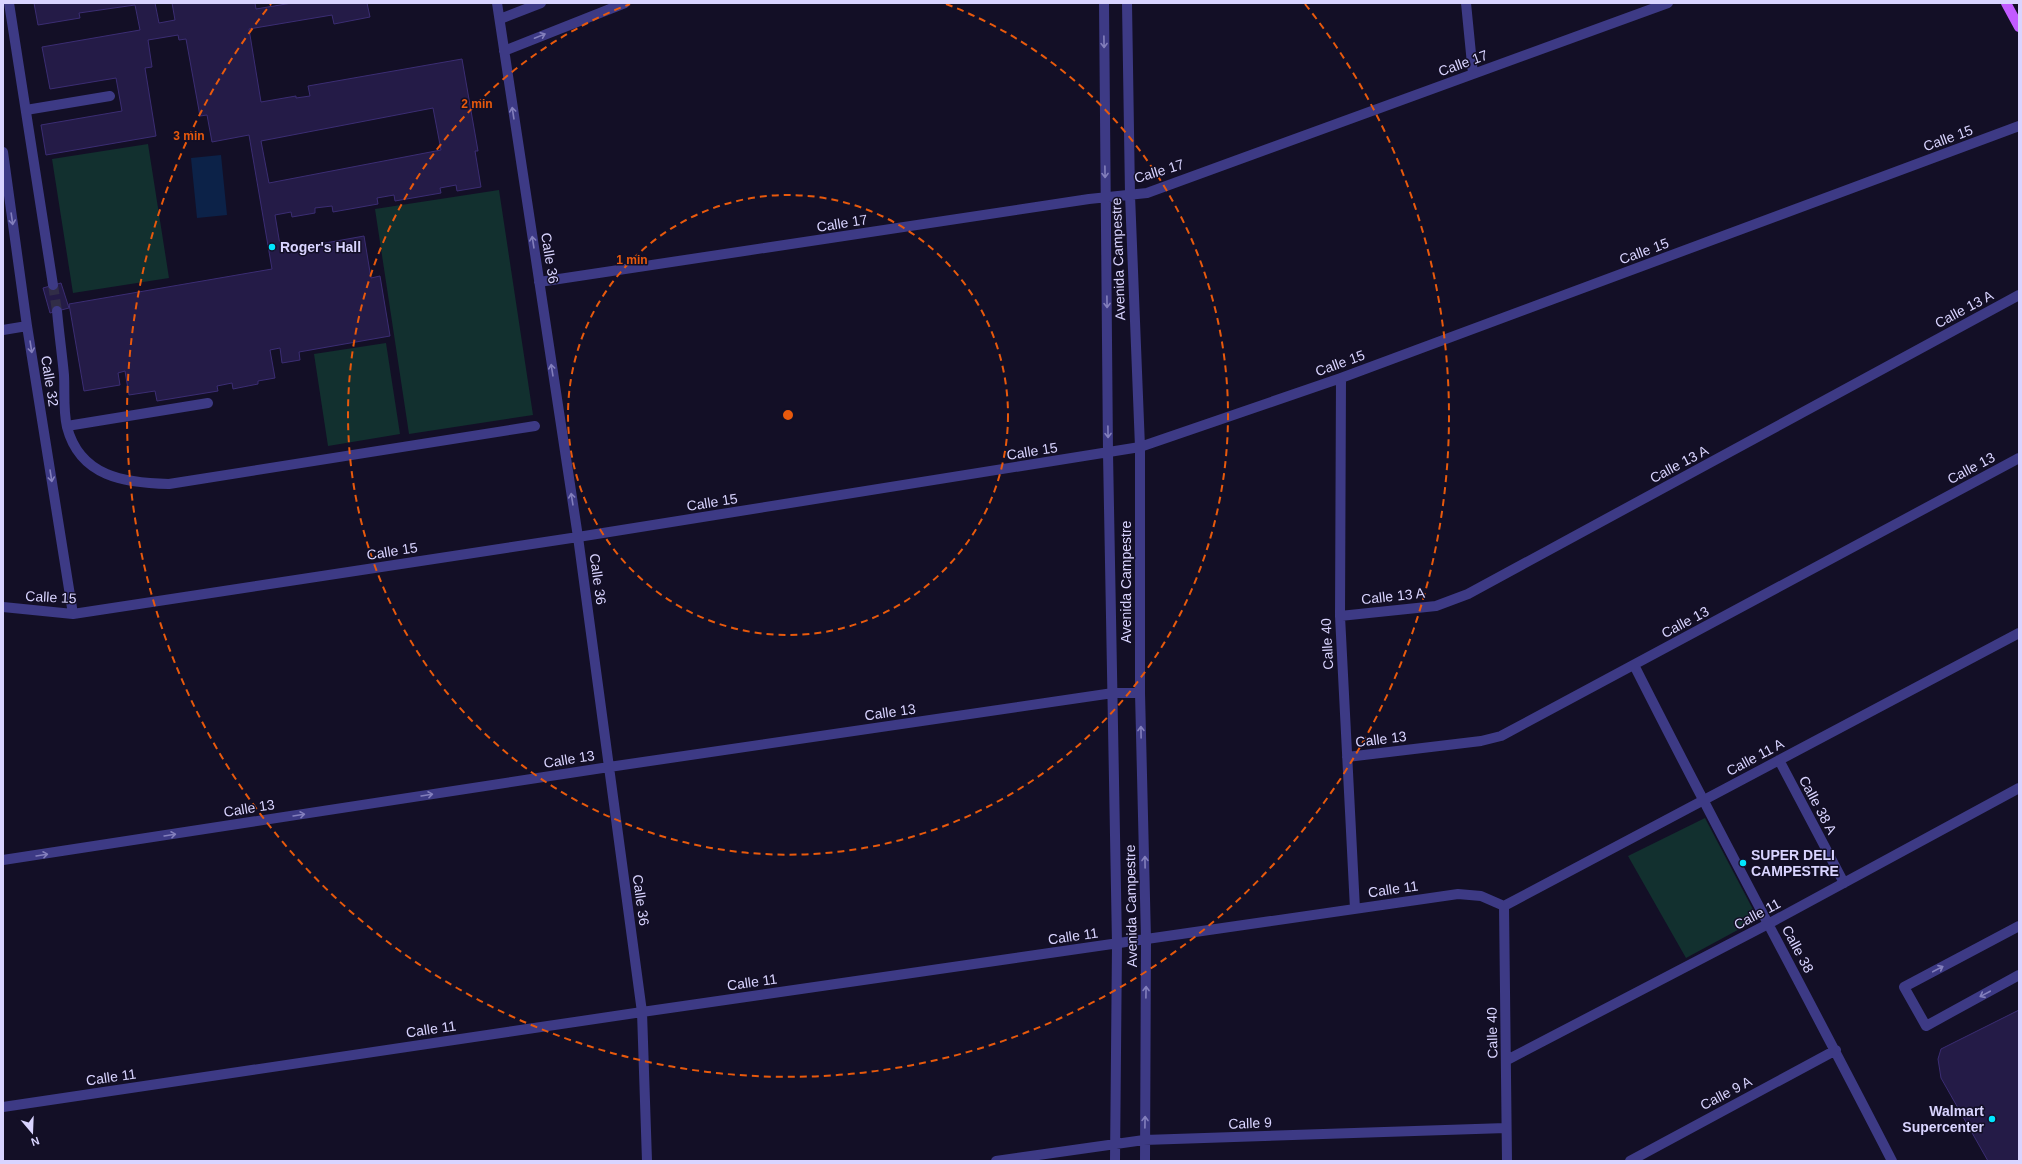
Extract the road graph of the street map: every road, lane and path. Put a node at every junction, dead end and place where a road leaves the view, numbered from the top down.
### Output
1 (10, 3) edge
2 (497, 3) edge
3 (541, 3) edge
4 (624, 3) edge
5 (1104, 3) edge
6 (1127, 3) edge
7 (1466, 3) edge
8 (1668, 3) edge
9 (2006, 3) edge
10 (500, 19) junction
11 (2019, 27) edge
12 (504, 51) junction
13 (1474, 74) junction
14 (110, 96) dead end
15 (26, 110) junction
16 (2019, 126) edge
17 (3, 152) edge
18 (1130, 195) junction
19 (1106, 198) junction
20 (539, 282) junction
21 (53, 285) tunnel mouth
22 (2019, 295) edge
23 (57, 311) tunnel mouth
24 (27, 326) junction
25 (3, 330) edge
26 (1341, 378) junction
27 (208, 403) dead end
28 (67, 426) junction
29 (535, 426) dead end
30 (1140, 447) junction
31 (1108, 453) junction
32 (2019, 458) edge
33 (578, 537) junction
34 (3, 607) edge
35 (74, 614) junction
36 (1340, 616) junction
37 (2019, 633) edge
38 (1634, 665) junction
39 (1113, 693) junction
40 (1140, 693) junction
41 (1348, 757) junction
42 (1779, 760) junction
43 (609, 767) junction
44 (2019, 788) edge
45 (1702, 801) junction
46 (3, 860) edge
47 (1844, 883) junction
48 (1504, 906) junction
49 (1355, 909) junction
50 (1768, 924) junction
51 (2019, 926) edge
52 (1146, 939) junction
53 (1117, 944) junction
54 (2019, 976) edge
55 (642, 1012) junction
56 (1836, 1050) junction
57 (1507, 1060) junction
58 (3, 1107) edge
59 (1506, 1128) junction
60 (1144, 1140) junction
61 (1114, 1144) junction
62 (647, 1161) edge
63 (996, 1161) edge
64 (1115, 1161) edge
65 (1145, 1161) edge
66 (1507, 1161) edge
67 (1630, 1161) edge
68 (1892, 1161) edge

1 - 15 street
2 - 10 street, Calle 36
3 - 10 street
12 -> 4 street
5 -> 19 street, Avenida Campestre
6 - 18 street, Avenida Campestre
7 - 13 street
8 - 13 street, Calle 17
9 - 11 main road
10 - 12 street, Calle 36
20 -> 12 street, Calle 36
13 - 18 street, Calle 17
14 - 15 street
15 - 21 street
16 - 26 street, Calle 15
17 -> 24 street, Calle 32
18 - 19 street, Calle 17
18 - 30 street, Avenida Campestre
19 - 20 street, Calle 17
19 -> 31 street, Avenida Campestre
33 -> 20 street, Calle 36
22 - 36 street, Calle 13 A
23 - 28 street
24 - 25 street
24 -> 35 street, Calle 32
26 - 30 street, Calle 15
26 - 36 street, Calle 40
27 - 28 street
28 - 29 street
30 - 31 street, Calle 15
30 - 40 street, Avenida Campestre
31 - 33 street, Calle 15
31 - 39 street, Avenida Campestre
32 - 38 street, Calle 13
33 - 35 street, Calle 15
33 - 43 street, Calle 36
34 - 35 street, Calle 15
36 - 41 street, Calle 40
37 - 42 street, Calle 11 A
38 - 41 street, Calle 13
38 - 45 street, Calle 38
39 - 40 street, Calle 13
39 - 43 street, Calle 13
39 - 53 street, Avenida Campestre
52 -> 40 street, Avenida Campestre
41 - 49 street, Calle 40
42 - 45 street, Calle 11 A
42 - 47 street, Calle 38 A
46 -> 43 street, Calle 13
43 - 55 street, Calle 36
44 - 47 street, Calle 11
45 - 48 street, Calle 11 A
45 - 50 street, Calle 38
47 - 50 street, Calle 11
48 - 49 street, Calle 11
48 - 57 street, Calle 40
49 - 52 street, Calle 11
50 - 56 street, Calle 38
50 - 57 street, Calle 11
54 -> 51 street
52 - 53 street, Calle 11
60 -> 52 street, Avenida Campestre
53 - 55 street, Calle 11
53 - 61 street, Avenida Campestre
55 - 58 street, Calle 11
55 - 62 street, Calle 36
56 - 67 street, Calle 9 A
56 - 68 street, Calle 38
57 - 59 street, Calle 40
59 - 60 street, Calle 9
59 - 66 street, Calle 40
60 - 61 street, Calle 9
60 - 65 street, Avenida Campestre
61 - 63 street, Calle 9
61 - 64 street, Avenida Campestre

